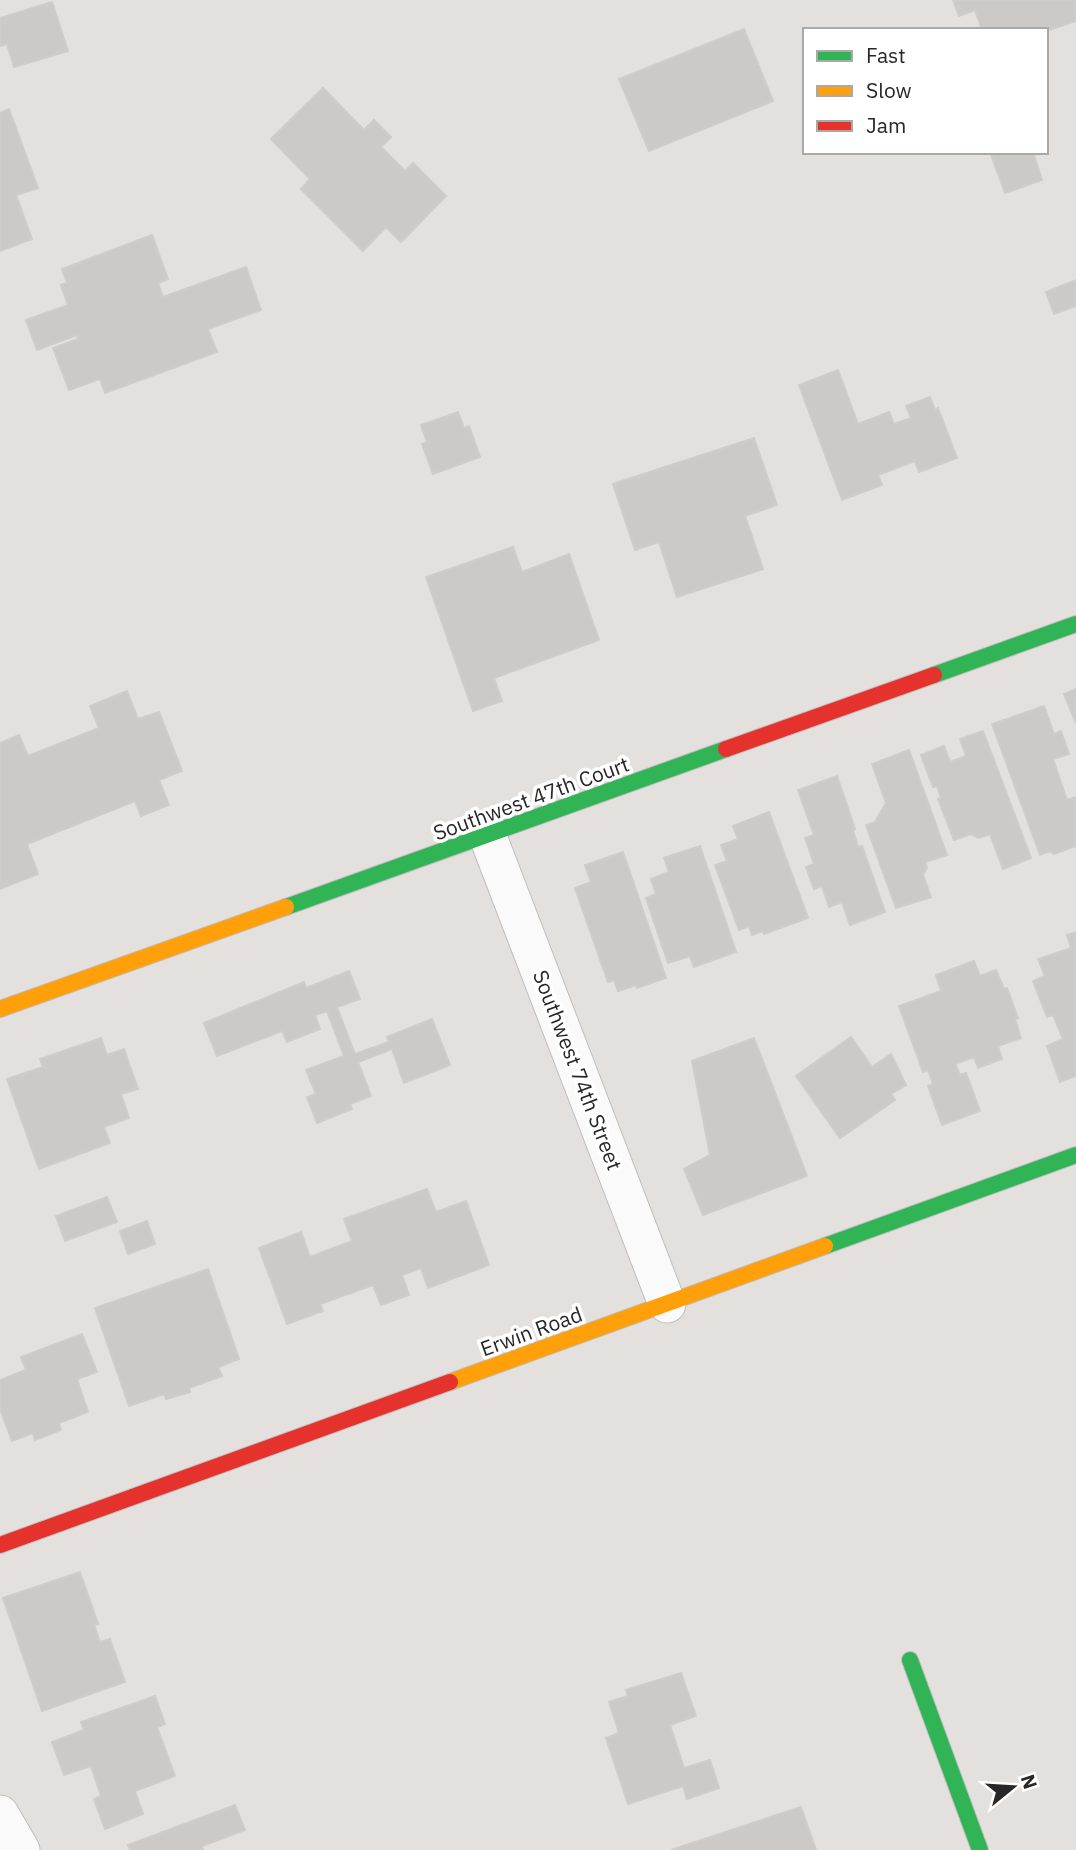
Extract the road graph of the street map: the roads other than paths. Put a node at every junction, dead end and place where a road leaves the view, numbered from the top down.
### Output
1 (1076, 624) edge
2 (488, 836) junction
3 (0, 1009) edge
4 (1076, 1155) edge
5 (667, 1304) junction
6 (0, 1545) edge
7 (910, 1660) dead end
8 (0, 1814) edge
9 (21, 1850) edge
10 (980, 1850) edge

1 - 2 street, Southwest 47th Court
2 - 3 street, Southwest 47th Court
2 - 5 street, Southwest 74th Street
4 - 5 street, Erwin Road
5 - 6 street, Erwin Road
7 - 10 street
8 - 9 street

